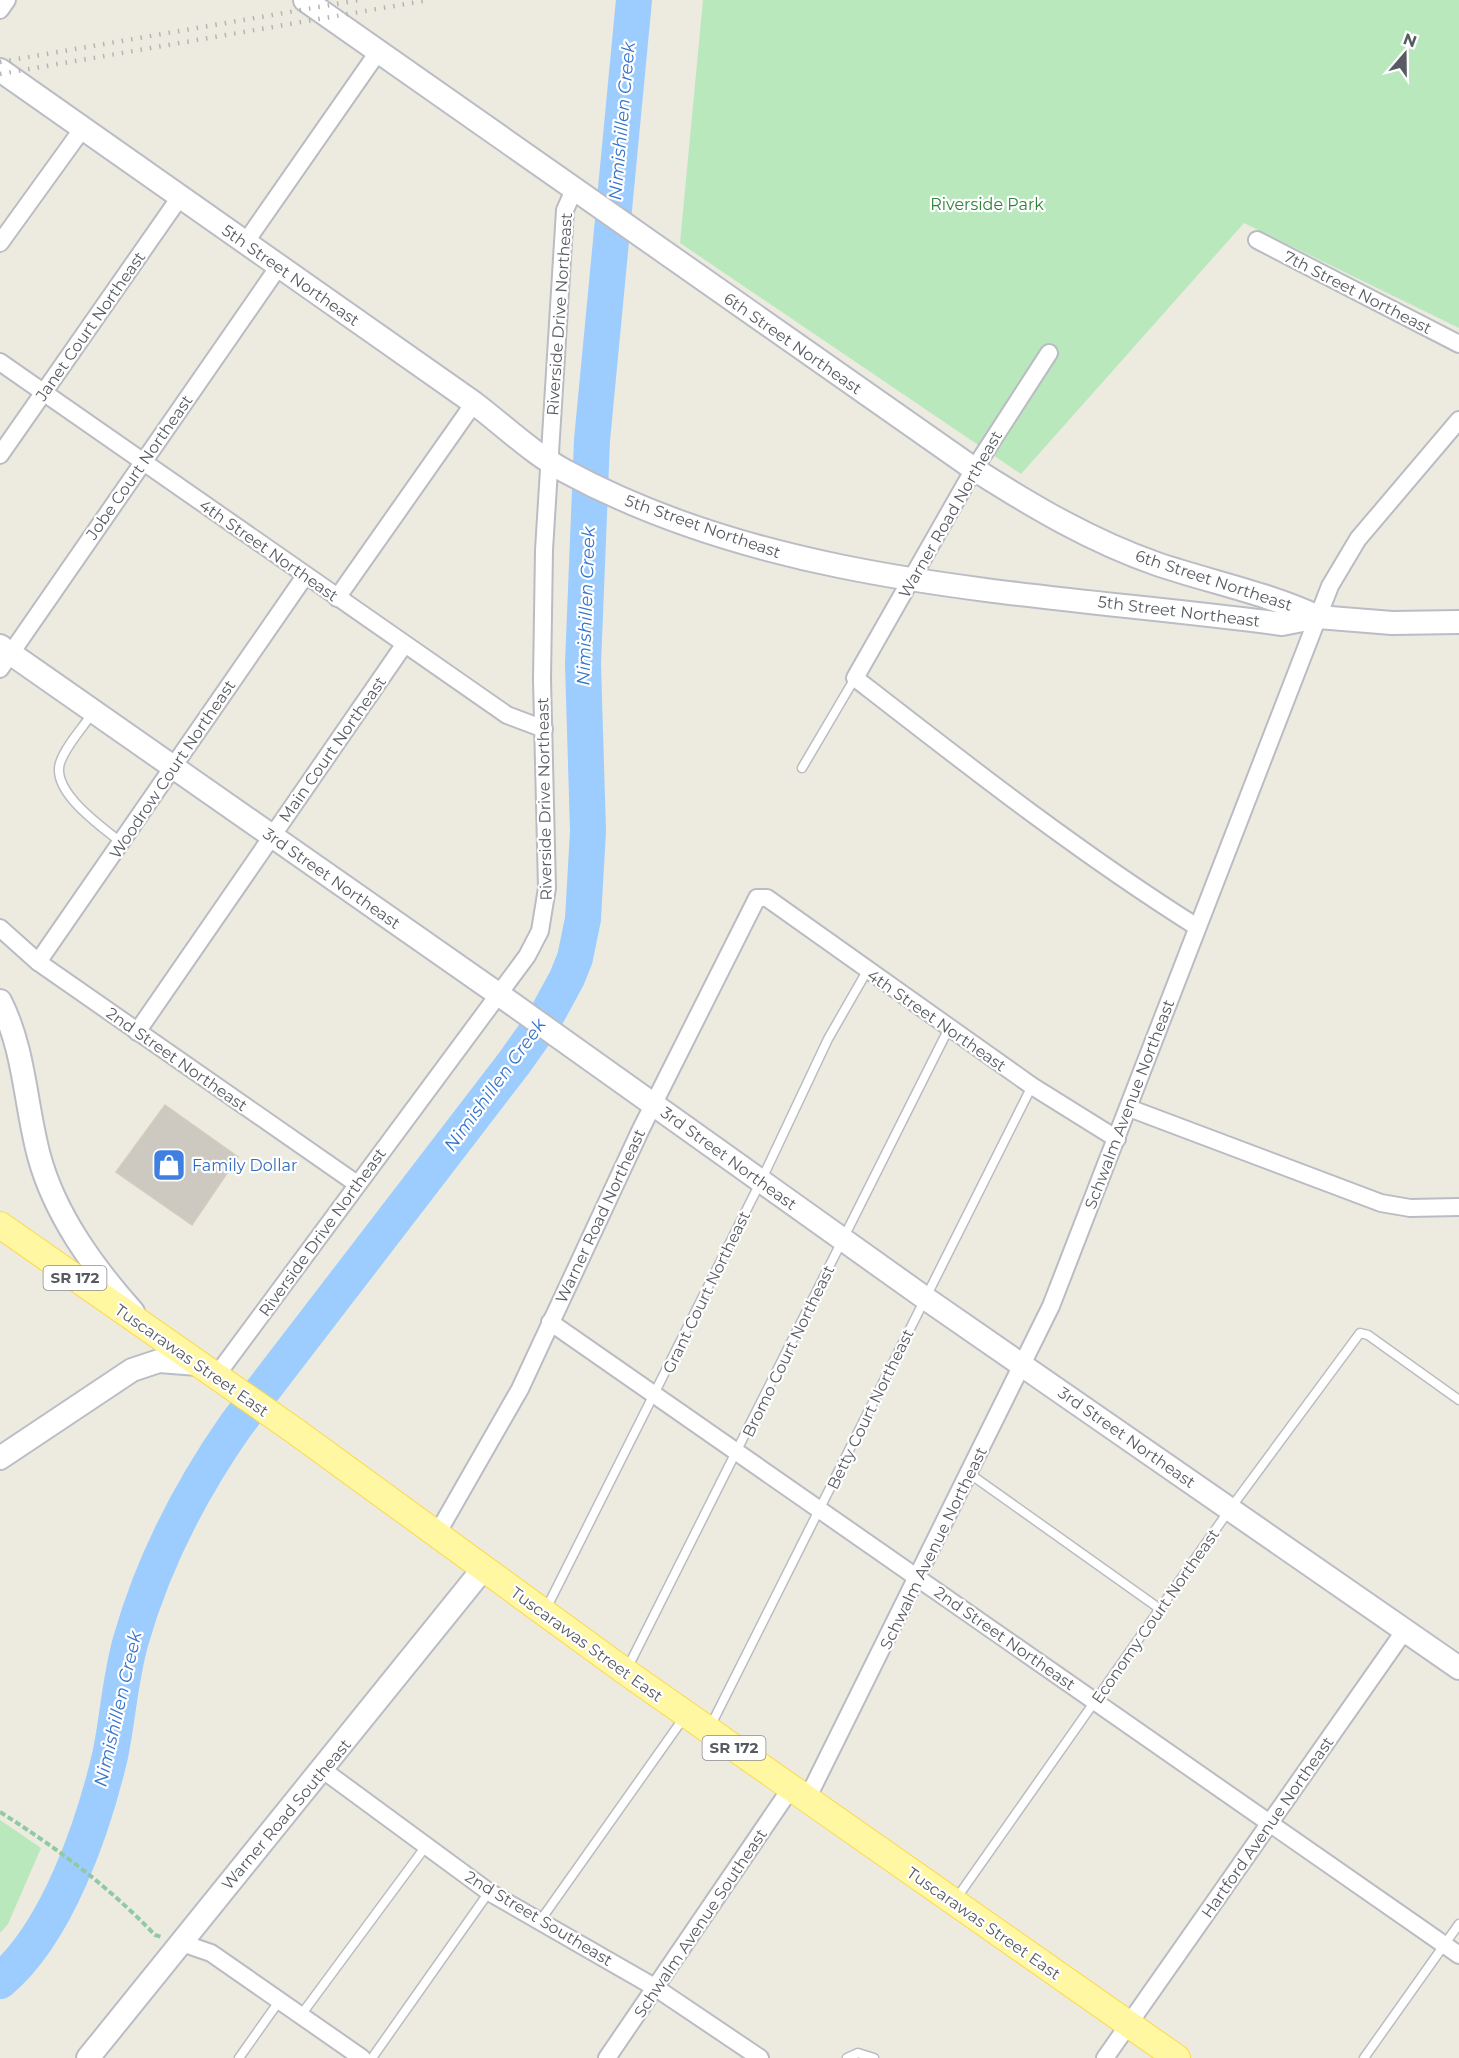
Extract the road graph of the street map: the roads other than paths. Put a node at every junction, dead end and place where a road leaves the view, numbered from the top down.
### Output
1 (7, 0) edge
2 (305, 0) edge
3 (0, 10) edge
4 (378, 52) junction
5 (0, 70) edge
6 (83, 128) junction
7 (578, 193) junction
8 (180, 197) junction
9 (1257, 240) dead end
10 (0, 243) edge
11 (245, 243) junction
12 (279, 267) junction
13 (1459, 344) edge
14 (1049, 354) dead end
15 (0, 362) edge
16 (44, 392) junction
17 (474, 403) junction
18 (1459, 420) edge
19 (0, 455) edge
20 (144, 463) junction
21 (556, 465) junction
22 (974, 469) junction
23 (305, 576) junction
24 (913, 578) junction
25 (337, 598) junction
26 (1318, 617) junction
27 (1459, 622) edge
28 (404, 645) junction
29 (3, 656) edge
30 (855, 678) junction
31 (93, 712) junction
32 (543, 729) junction
33 (173, 768) junction
34 (802, 768) dead end
35 (272, 836) junction
36 (122, 843) junction
37 (761, 896) joint
38 (1197, 927) junction
39 (0, 928) edge
40 (38, 962) junction
41 (867, 970) junction
42 (504, 999) junction
43 (0, 1001) edge
44 (949, 1028) junction
45 (138, 1032) junction
46 (1032, 1086) junction
47 (654, 1104) junction
48 (1129, 1108) junction
49 (1117, 1139) junction
50 (761, 1181) junction
51 (357, 1184) junction
52 (1459, 1207) edge
53 (0, 1225) edge
54 (843, 1240) junction
55 (925, 1298) junction
56 (550, 1322) junction
57 (150, 1331) junction
58 (1023, 1366) junction
59 (214, 1375) junction
60 (654, 1396) junction
61 (1459, 1400) edge
62 (737, 1452) junction
63 (0, 1458) edge
64 (970, 1473) junction
65 (820, 1509) junction
66 (1230, 1509) junction
67 (437, 1534) junction
68 (483, 1569) junction
69 (919, 1577) junction
70 (1160, 1609) junction
71 (544, 1614) junction
72 (1405, 1630) junction
73 (1459, 1668) edge
74 (626, 1672) junction
75 (1097, 1701) junction
76 (686, 1715) junction
77 (709, 1731) junction
78 (323, 1770) junction
79 (799, 1794) junction
80 (1268, 1822) junction
81 (426, 1846) junction
82 (489, 1892) junction
83 (954, 1902) junction
84 (540, 1921) junction
85 (1459, 1924) edge
86 (182, 1943) junction
87 (1444, 1945) junction
88 (1459, 1955) edge
89 (656, 1988) junction
90 (280, 2000) junction
91 (301, 2015) junction
92 (1129, 2024) junction
93 (851, 2056) edge
94 (88, 2058) edge
95 (239, 2058) edge
96 (362, 2058) edge
97 (372, 2058) edge
98 (607, 2058) edge
99 (760, 2058) edge
100 (874, 2058) edge
101 (1106, 2058) edge
102 (1177, 2058) edge
103 (1364, 2058) edge

1 - 3 street
2 - 4 street, 6th Street Northeast
4 - 7 street, 6th Street Northeast
4 - 11 street
5 - 6 street, 5th Street Northeast
6 - 8 street, 5th Street Northeast
6 - 10 street
7 - 21 street, Riverside Drive Northeast
7 - 22 street, 6th Street Northeast
8 - 11 street, 5th Street Northeast
8 - 16 street, Janet Court Northeast
9 - 13 street, 7th Street Northeast
11 - 12 street, 5th Street Northeast
12 - 17 street, 5th Street Northeast
12 - 20 street, Jobe Court Northeast
14 - 22 street, Warner Road Northeast
15 - 16 street, 4th Street Northeast
16 - 19 street, Janet Court Northeast
16 - 20 street, 4th Street Northeast
17 - 21 street, 5th Street Northeast
17 - 25 street
18 - 26 street, Schwalm Avenue Northeast
20 - 23 street, 4th Street Northeast
20 - 29 street, Jobe Court Northeast
21 - 24 street, 5th Street Northeast
21 - 32 street, Riverside Drive Northeast
22 - 24 street, Warner Road Northeast
22 - 26 street, 6th Street Northeast
23 - 25 street, 4th Street Northeast
23 - 33 street, Woodrow Court Northeast
24 - 26 street, 5th Street Northeast
24 - 30 street, Warner Road Northeast
25 - 28 street, 4th Street Northeast
26 - 27 street
26 - 38 street, Schwalm Avenue Northeast
28 - 32 street, 4th Street Northeast
28 - 35 street, Main Court Northeast
29 - 31 street, 3rd Street Northeast
30 - 34 lane
30 - 38 street
31 - 33 street, 3rd Street Northeast
31 - 36 lane
32 - 42 street, Riverside Drive Northeast
33 - 35 street, 3rd Street Northeast
33 - 36 street, Woodrow Court Northeast
35 - 42 street, 3rd Street Northeast
35 - 45 street, Main Court Northeast
36 - 40 street, Woodrow Court Northeast
37 - 41 street, 4th Street Northeast
37 - 47 street, Warner Road Northeast
38 - 48 street, Schwalm Avenue Northeast
39 - 40 street, 2nd Street Northeast
40 - 45 street, 2nd Street Northeast
41 - 44 street, 4th Street Northeast
41 - 50 lane, Grant Court Northeast
42 - 47 street, 3rd Street Northeast
42 - 51 street, Riverside Drive Northeast
43 - 57 street
44 - 46 street, 4th Street Northeast
44 - 54 lane, Bromo Court Northeast
45 - 51 street, 2nd Street Northeast
46 - 49 street, 4th Street Northeast
46 - 55 lane, Betty Court Northeast
47 - 50 street, 3rd Street Northeast
47 - 56 street, Warner Road Northeast
48 - 49 street, Schwalm Avenue Northeast
48 - 52 street
49 - 58 street, Schwalm Avenue Northeast
50 - 54 street, 3rd Street Northeast
50 - 60 lane, Grant Court Northeast
51 - 59 street, Riverside Drive Northeast
53 - 57 main road, Tuscarawas Street East / SR 172
54 - 55 street, 3rd Street Northeast
54 - 62 lane, Bromo Court Northeast
55 - 58 street, 3rd Street Northeast
55 - 65 lane, Betty Court Northeast
56 - 60 street, 2nd Street Northeast
56 - 67 street, Warner Road Northeast
57 - 59 main road, Tuscarawas Street East / SR 172
58 - 64 street, Schwalm Avenue Northeast
58 - 66 street, 3rd Street Northeast
59 - 63 street
59 - 67 main road, Tuscarawas Street East / SR 172
60 - 62 street, 2nd Street Northeast
60 - 71 lane, Grant Court Northeast
61 - 66 lane, Economy Court Northeast
62 - 65 street, 2nd Street Northeast
62 - 74 lane, Bromo Court Northeast
64 - 69 street, Schwalm Avenue Northeast
64 - 70 lane
65 - 69 street, 2nd Street Northeast
65 - 77 lane, Betty Court Northeast
66 - 70 lane, Economy Court Northeast
66 - 72 street, 3rd Street Northeast
67 - 68 main road, Tuscarawas Street East / SR 172
68 - 71 main road, Tuscarawas Street East / SR 172
68 - 78 street, Warner Road Southeast
69 - 75 street, 2nd Street Northeast
69 - 79 street, Schwalm Avenue Northeast
70 - 75 lane, Economy Court Northeast
71 - 74 main road, Tuscarawas Street East / SR 172
72 - 73 street, 3rd Street Northeast
72 - 80 street, Hartford Avenue Northeast
74 - 76 main road, Tuscarawas Street East / SR 172
75 - 80 street, 2nd Street Northeast
75 - 83 lane, Economy Court Northeast
76 - 77 main road, Tuscarawas Street East / SR 172
76 - 84 lane
77 - 79 main road, Tuscarawas Street East / SR 172
78 - 81 street, 2nd Street Southeast
78 - 86 street, Warner Road Southeast
79 - 83 main road, Tuscarawas Street East / SR 172
79 - 89 street, Schwalm Avenue Southeast
80 - 87 street, 2nd Street Northeast
80 - 92 street, Hartford Avenue Northeast
81 - 82 street, 2nd Street Southeast
81 - 91 lane
82 - 84 street, 2nd Street Southeast
82 - 97 lane
83 - 92 main road, Tuscarawas Street East / SR 172
84 - 89 street, 2nd Street Southeast
85 - 87 lane
86 - 90 street
86 - 94 street, Warner Road Southeast
87 - 88 street, 2nd Street Northeast
87 - 103 lane
89 - 98 street, Schwalm Avenue Southeast
89 - 99 street, 2nd Street Southeast
90 - 91 street
90 - 95 lane
91 - 96 street
92 - 101 street, Hartford Avenue Northeast
92 - 102 main road, Tuscarawas Street East / SR 172
93 - 100 lane

